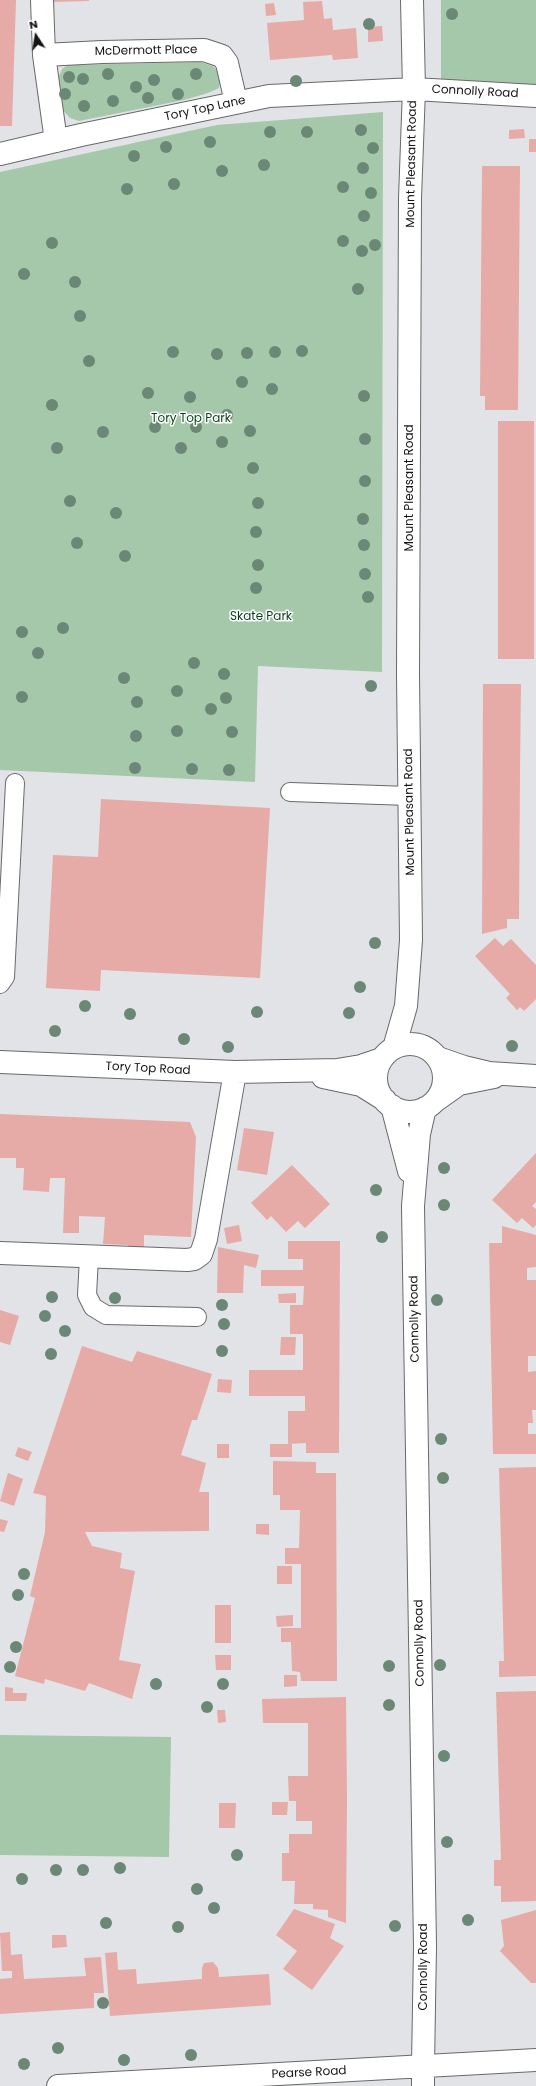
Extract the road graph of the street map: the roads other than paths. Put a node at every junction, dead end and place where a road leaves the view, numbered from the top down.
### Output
1 (42, 0) edge
2 (412, 0) edge
3 (44, 55) junction
4 (414, 89) junction
5 (536, 96) edge
6 (236, 102) junction
7 (56, 141) junction
8 (0, 154) edge
9 (14, 783) dead end
10 (290, 792) dead end
11 (410, 796) junction
12 (410, 976) junction
13 (0, 984) edge
14 (388, 1053) junction
15 (431, 1053) junction
16 (0, 1062) edge
17 (297, 1071) junction
18 (235, 1072) junction
19 (527, 1076) edge
20 (388, 1103) junction
21 (430, 1104) junction
22 (413, 1200) junction
23 (0, 1254) edge
24 (89, 1257) junction
25 (197, 1317) dead end
26 (536, 2060) edge
27 (423, 2076) edge
28 (58, 2086) edge

1 - 3 street
2 - 4 street, Mount Pleasant Road
3 - 6 street, McDermott Place
3 - 7 street
4 - 5 street, Connolly Road
4 - 6 street, Tory Top Lane
4 - 11 street, Mount Pleasant Road
6 - 7 street, Tory Top Lane
7 - 8 street, Tory Top Lane
9 - 13 lane
10 - 11 lane
11 - 12 street, Mount Pleasant Road
12 - 14 street
12 - 15 street
14 - 15 street
14 - 17 street, Tory Top Road
14 - 20 street
15 - 19 street
15 - 21 street
16 - 18 street, Tory Top Road
17 - 18 street, Tory Top Road
17 - 20 street, Tory Top Road
18 - 24 street
19 - 21 street
20 - 21 street
20 - 22 street, Connolly Road
21 - 22 street, Connolly Road
22 - 27 street, Connolly Road
23 - 24 street
24 - 25 lane
26 - 27 street, Pearse Road
27 - 28 street, Pearse Road

